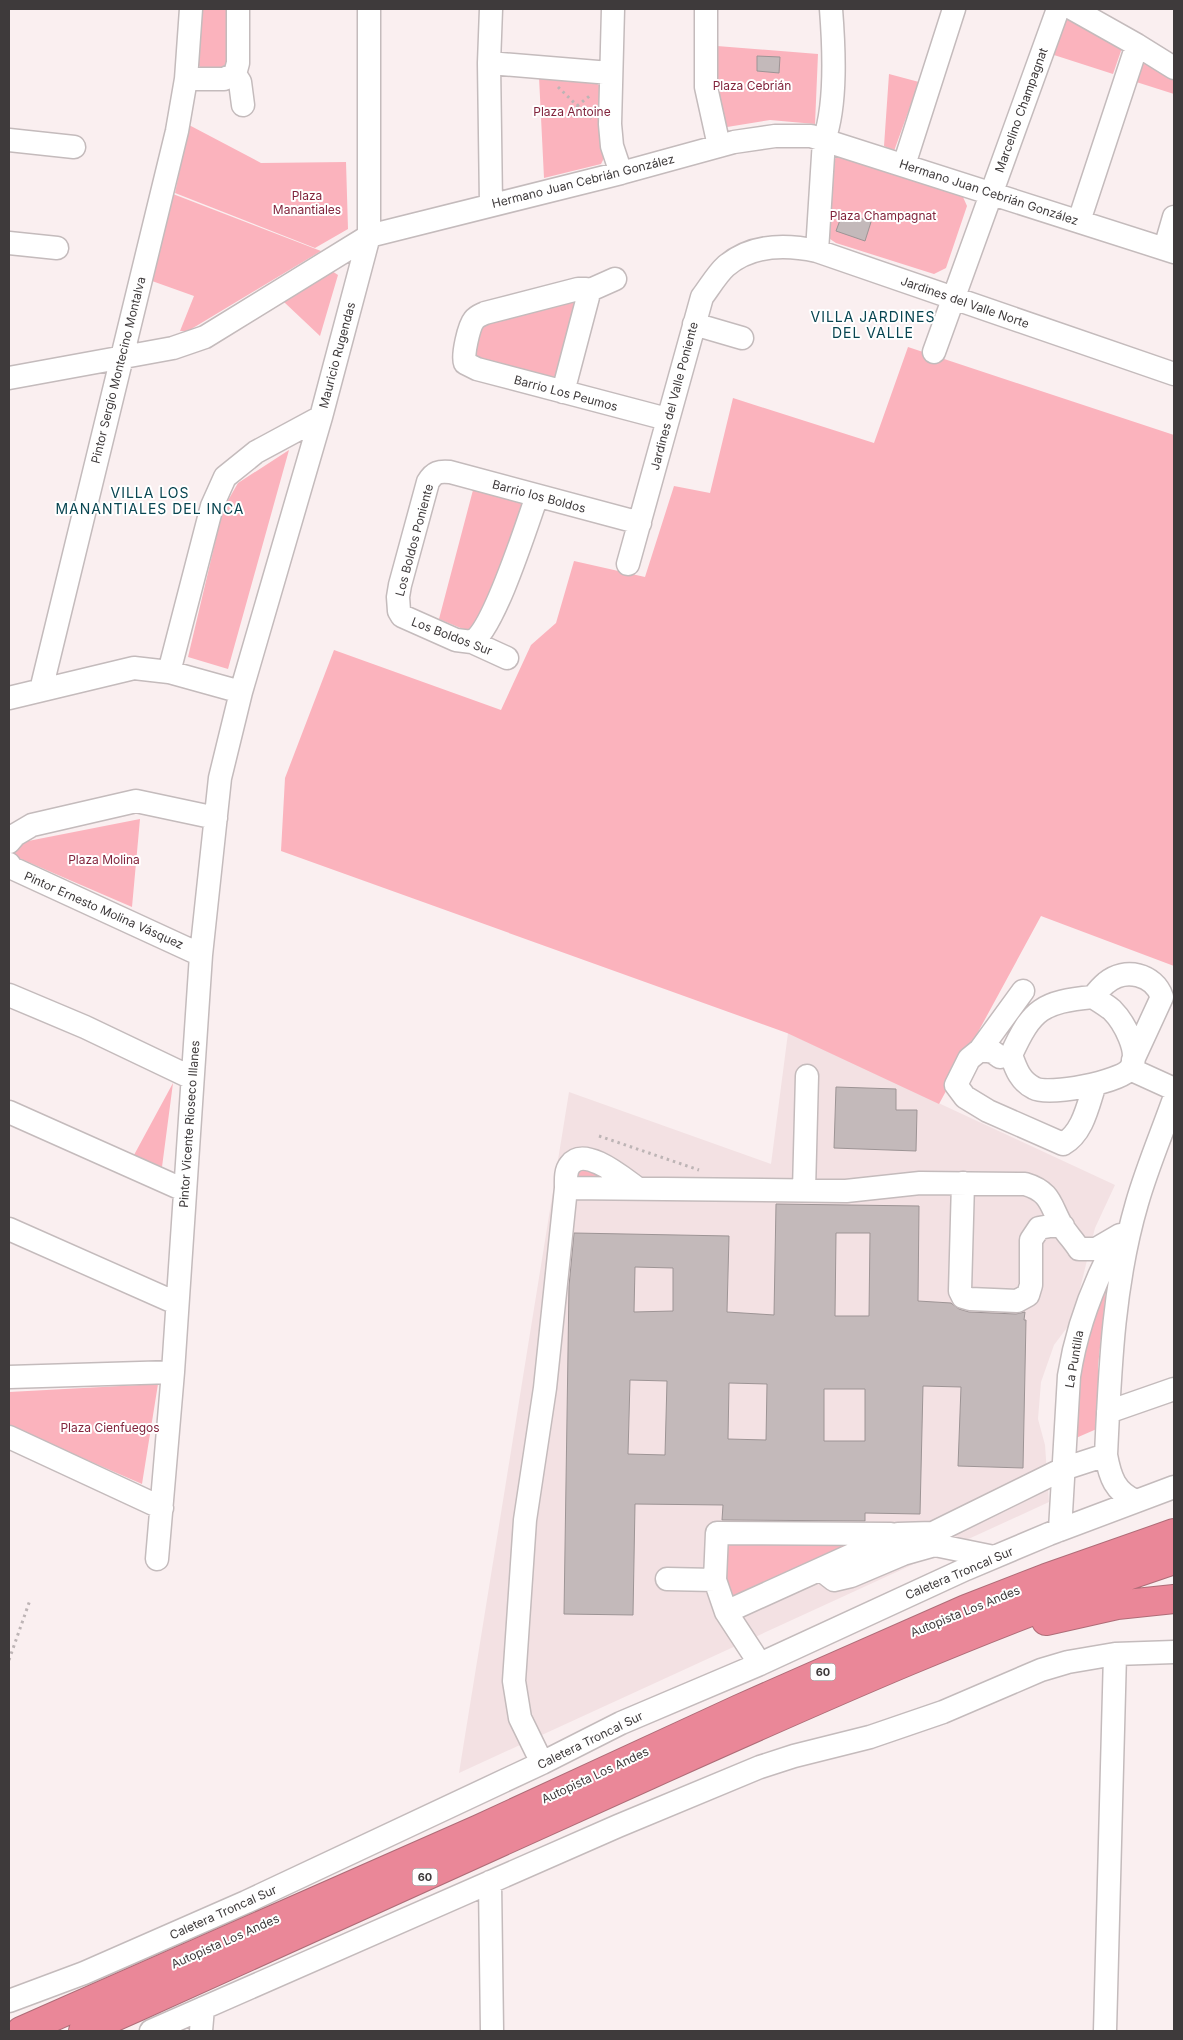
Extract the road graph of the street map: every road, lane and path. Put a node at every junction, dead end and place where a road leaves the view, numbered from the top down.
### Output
1 (191, 9) edge
2 (238, 9) edge
3 (369, 9) edge
4 (491, 9) edge
5 (613, 9) edge
6 (706, 9) edge
7 (830, 9) edge
8 (954, 9) edge
9 (1058, 9) edge
10 (1073, 9) edge
11 (1137, 45) junction
12 (489, 64) junction
13 (538, 67) junction
14 (1174, 68) edge
15 (610, 73) junction
16 (235, 74) junction
17 (186, 78) junction
18 (243, 104) dead end
19 (610, 130) junction
20 (9, 140) edge
21 (824, 140) junction
22 (719, 146) junction
23 (74, 147) dead end
24 (904, 165) junction
25 (621, 173) junction
26 (991, 195) junction
27 (491, 204) junction
28 (1174, 217) edge
29 (1079, 221) junction
30 (369, 236) junction
31 (9, 243) edge
32 (57, 248) dead end
33 (754, 250) joint
34 (1169, 250) edge
35 (817, 252) junction
36 (615, 279) dead end
37 (588, 292) junction
38 (954, 298) junction
39 (694, 324) junction
40 (742, 338) dead end
41 (934, 352) dead end
42 (121, 357) junction
43 (1174, 374) edge
44 (9, 378) edge
45 (563, 392) junction
46 (321, 417) junction
47 (668, 419) junction
48 (437, 472) joint
49 (536, 496) junction
50 (640, 523) junction
51 (628, 564) dead end
52 (399, 611) joint
53 (472, 642) junction
54 (507, 658) dead end
55 (169, 672) junction
56 (41, 690) junction
57 (241, 692) junction
58 (9, 698) edge
59 (216, 818) junction
60 (9, 842) edge
61 (9, 864) edge
62 (201, 955) junction
63 (1023, 991) dead end
64 (9, 995) edge
65 (1092, 997) junction
66 (980, 1050) junction
67 (1012, 1055) junction
68 (1132, 1065) junction
69 (807, 1076) dead end
70 (192, 1078) junction
71 (1095, 1084) junction
72 (1174, 1088) edge
73 (1174, 1099) edge
74 (9, 1112) edge
75 (599, 1136) dead end
76 (566, 1188) junction
77 (637, 1188) junction
78 (706, 1188) junction
79 (184, 1190) junction
80 (804, 1190) junction
81 (967, 1190) junction
82 (1137, 1202) junction
83 (1062, 1226) junction
84 (9, 1229) edge
85 (1120, 1235) junction
86 (1079, 1249) junction
87 (1092, 1287) junction
88 (176, 1303) junction
89 (173, 1372) junction
90 (9, 1377) edge
91 (1174, 1389) edge
92 (1108, 1412) junction
93 (9, 1437) edge
94 (1106, 1455) junction
95 (1063, 1469) junction
96 (1174, 1487) edge
97 (1136, 1501) junction
98 (162, 1508) junction
99 (1060, 1530) junction
100 (1174, 1533) edge
101 (898, 1534) junction
102 (994, 1557) junction
103 (157, 1559) dead end
104 (1174, 1560) edge
105 (825, 1573) dead end
106 (667, 1579) dead end
107 (715, 1580) junction
108 (30, 1600) dead end
109 (1174, 1600) edge
110 (726, 1612) junction
111 (928, 1652) junction
112 (1174, 1652) edge
113 (1115, 1654) junction
114 (9, 1660) edge
115 (760, 1664) junction
116 (542, 1763) junction
117 (490, 1882) junction
118 (9, 2001) edge
119 (203, 2008) junction
120 (21, 2031) edge
121 (82, 2031) edge
122 (151, 2031) edge
123 (201, 2031) edge
124 (492, 2031) edge
125 (1105, 2031) edge

1 - 17 street, Pintor Sergio Montecino Montalva
2 - 16 street
3 - 30 street, Mauricio Rugendas
4 - 12 street
5 - 15 street
6 - 22 street
7 - 21 street
8 - 24 street
9 - 26 street, Marcelino Champagnat
10 - 11 street
11 - 14 street
11 - 29 street
12 - 13 street
12 - 27 street
13 - 15 street
13 - 19 path
15 - 19 street
16 - 17 street
16 - 18 street
17 - 42 street, Pintor Sergio Montecino Montalva
19 - 25 street
20 - 23 street
21 - 22 street, Hermano Juan Cebrián González
21 - 24 street, Hermano Juan Cebrián González
21 - 35 street
22 - 25 street, Hermano Juan Cebrián González
24 - 26 street, Hermano Juan Cebrián González
25 - 27 street, Hermano Juan Cebrián González
26 - 29 street, Hermano Juan Cebrián González
26 - 38 street, Marcelino Champagnat
27 - 30 street, Hermano Juan Cebrián González
28 - 34 street
29 - 34 street, Hermano Juan Cebrián González
30 - 42 street, Hermano Juan Cebrián González
30 - 46 street, Mauricio Rugendas
31 - 32 street
33 - 35 street, Jardines del Valle Norte
33 - 39 street, Jardines del Valle Poniente
35 - 38 street, Jardines del Valle Norte
36 - 37 street
37 - 45 street
37 - 45 street, Barrio Los Peumos
38 - 41 street, Marcelino Champagnat
38 - 43 street, Jardines del Valle Norte
39 - 40 street
39 - 47 street, Jardines del Valle Poniente
42 - 44 street, Hermano Juan Cebrián González
42 - 56 street, Pintor Sergio Montecino Montalva
45 - 47 street, Barrio Los Peumos
46 - 55 street
46 - 57 street, Mauricio Rugendas
47 - 50 street, Jardines del Valle Poniente
48 - 49 street, Barrio los Boldos
48 - 52 street, Los Boldos Poniente
49 - 50 street, Barrio los Boldos
49 - 53 street
50 - 51 street, Jardines del Valle Poniente
52 - 53 street, Los Boldos Sur
53 - 54 street, Los Boldos Sur
55 - 56 street
55 - 57 street
56 - 58 street
57 - 59 street, Pintor Vicente Rioseco Illanes
59 - 60 street
59 - 62 street, Pintor Vicente Rioseco Illanes
61 - 62 street, Pintor Ernesto Molina Vásquez
62 - 70 street, Pintor Vicente Rioseco Illanes
63 - 66 street
64 - 70 street
65 - 67 street
65 - 68 street
65 - 68 street
66 - 67 street
66 - 71 street
67 - 71 street
68 - 71 street
68 - 72 street
69 - 80 street
70 - 79 street, Pintor Vicente Rioseco Illanes
73 - 82 street, La Puntilla
74 - 79 street
75 - 78 path
76 - 77 street
76 - 77 street
76 - 116 street
77 - 78 street
78 - 80 street
79 - 88 street, Pintor Vicente Rioseco Illanes
80 - 81 street
81 - 83 street
81 - 83 street
82 - 85 street, La Puntilla
82 - 92 street, La Puntilla
83 - 86 street
84 - 88 street
85 - 86 street
85 - 87 street, La Puntilla
86 - 87 street
87 - 95 street, La Puntilla
88 - 89 street, Pintor Vicente Rioseco Illanes
89 - 90 street
89 - 98 street, Pintor Vicente Rioseco Illanes
91 - 92 street
92 - 94 street, La Puntilla
93 - 98 street
94 - 95 street
94 - 97 street, La Puntilla
95 - 99 street, La Puntilla
95 - 101 street
96 - 97 street, Caletera Troncal Sur
97 - 99 street, Caletera Troncal Sur
98 - 103 street, Pintor Vicente Rioseco Illanes
99 - 102 street, Caletera Troncal Sur
100 - 120 highway, Autopista Los Andes / 60
101 - 107 street
101 - 110 street
102 - 105 street
102 - 115 street, Caletera Troncal Sur
104 - 111 highway, Autopista Los Andes / 60
106 - 107 street
107 - 110 street
108 - 114 path
109 - 111 highway
110 - 115 street
111 - 121 highway, Autopista Los Andes / 60
112 - 113 street
113 - 117 street
113 - 125 street
115 - 116 street, Caletera Troncal Sur
116 - 118 street, Caletera Troncal Sur
117 - 119 street
117 - 124 street
119 - 122 street
119 - 123 street

